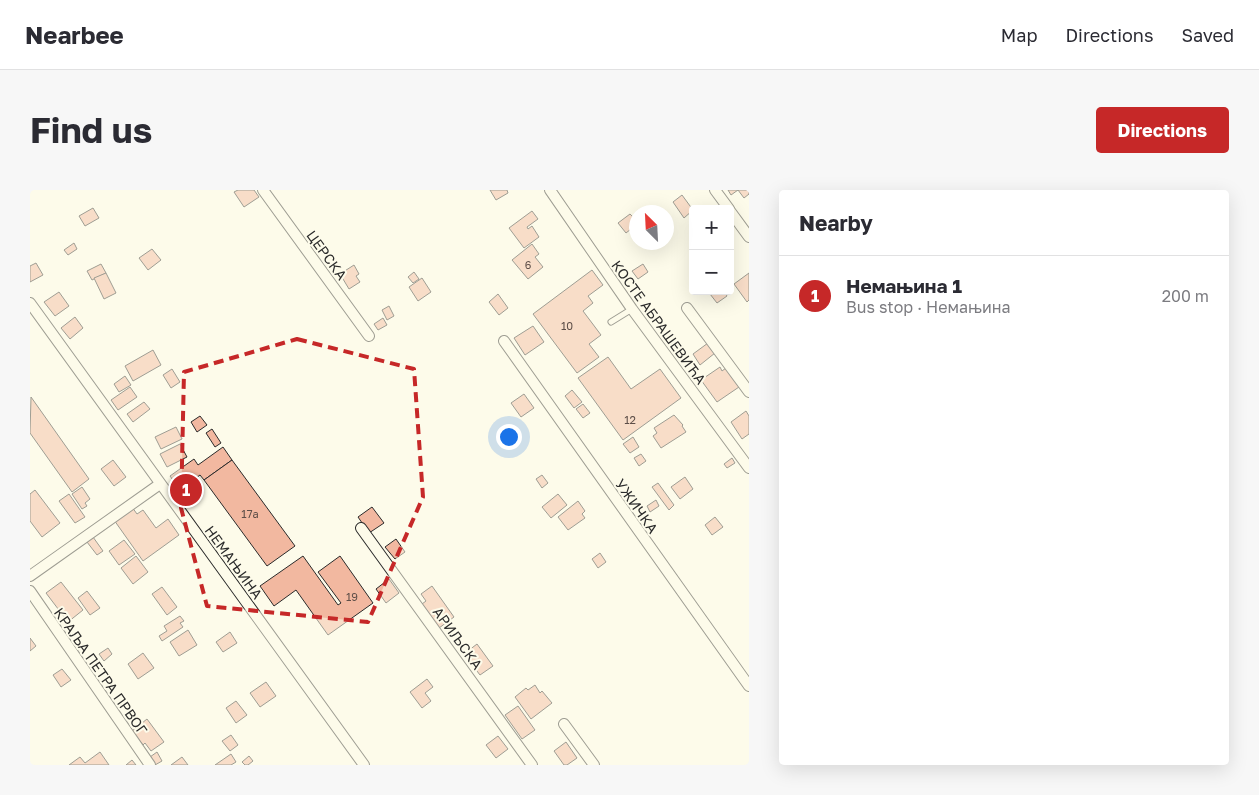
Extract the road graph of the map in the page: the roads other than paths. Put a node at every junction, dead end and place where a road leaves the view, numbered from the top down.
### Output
1 (263, 190) edge
2 (550, 190) edge
3 (715, 190) edge
4 (726, 205) edge
5 (734, 216) edge
6 (749, 237) edge
7 (30, 303) edge
8 (687, 308) dead end
9 (632, 309) junction
10 (611, 322) dead end
11 (369, 336) dead end
12 (504, 341) dead end
13 (749, 392) edge
14 (749, 468) edge
15 (160, 484) junction
16 (361, 528) dead end
17 (30, 576) edge
18 (30, 591) edge
19 (749, 686) edge
20 (564, 724) dead end
21 (150, 765) edge
22 (364, 765) edge
23 (532, 765) edge
24 (594, 765) edge

1 - 11 street, ЦЕРСКА
2 - 9 street, КОСТЕ АБРАШЕВИЋА
3 - 4 street
5 - 6 street
7 - 15 street, НЕМАЊИНА
8 - 13 street
9 - 10 lane
9 - 14 street, КОСТЕ АБРАШЕВИЋА
12 - 19 street, УЖИЧКА
15 - 17 street
15 - 22 street, НЕМАЊИНА
16 - 23 street, АРИЉСКА
18 - 21 street, КРАЉА ПЕТРА ПРВОГ
20 - 24 street

